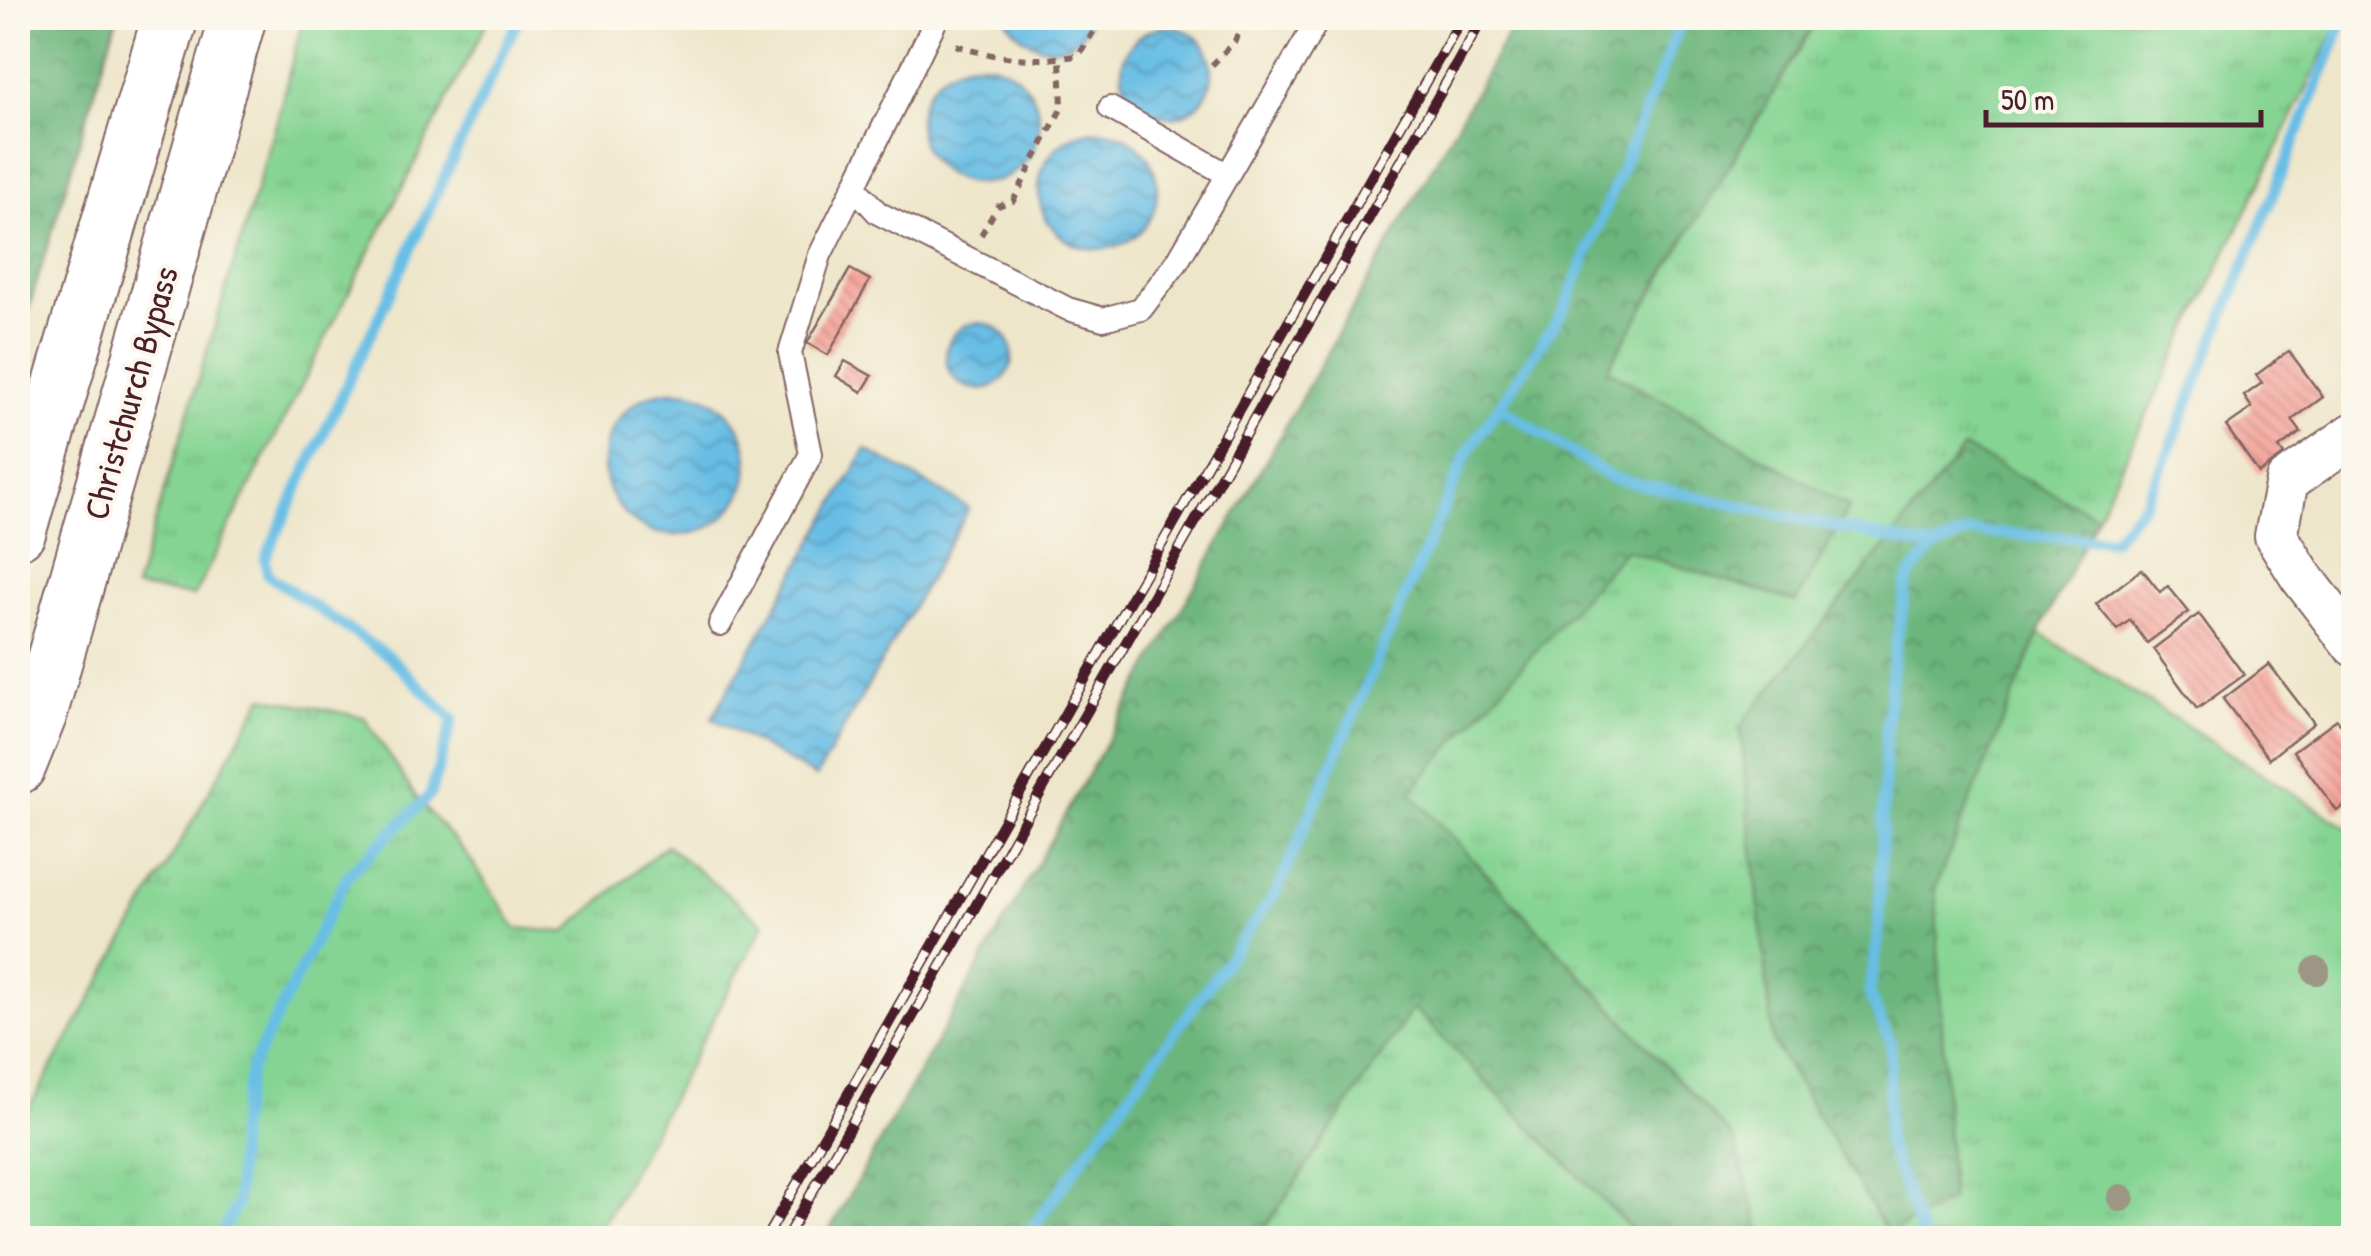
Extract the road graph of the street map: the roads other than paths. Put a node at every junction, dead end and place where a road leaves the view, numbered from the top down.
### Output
1 (170, 18) edge
2 (238, 18) edge
3 (1319, 18) edge
4 (933, 25) edge
5 (1110, 108) dead end
6 (1228, 175) junction
7 (854, 187) junction
8 (2354, 434) edge
9 (18, 531) edge
10 (720, 624) dead end
11 (2354, 645) edge
12 (18, 766) edge

1 - 9 main road, Christchurch Bypass
2 - 12 main road, Christchurch Bypass
3 - 6 lane
4 - 7 lane
5 - 6 lane
6 - 7 lane
7 - 10 lane
8 - 11 street

